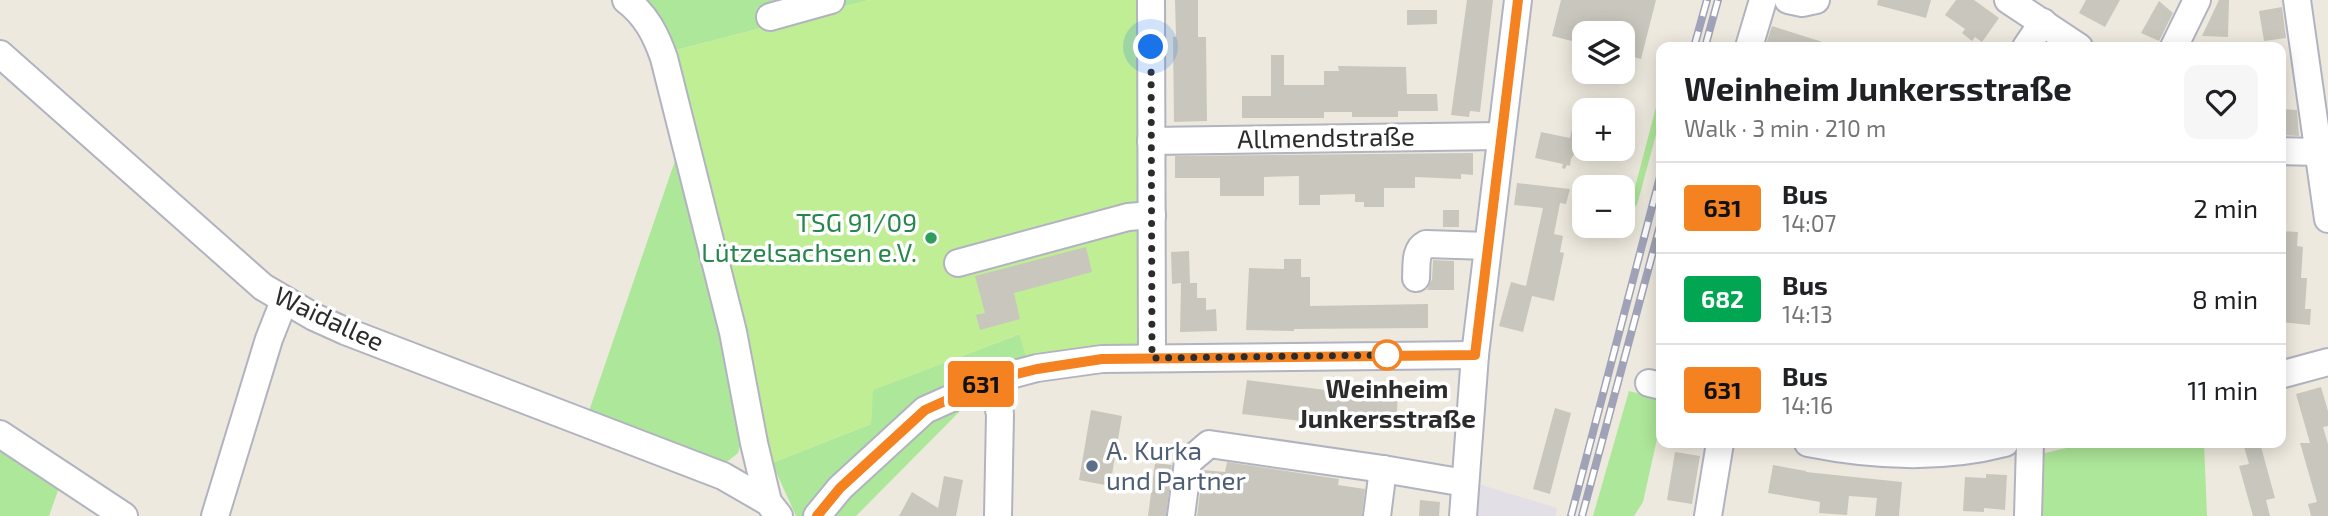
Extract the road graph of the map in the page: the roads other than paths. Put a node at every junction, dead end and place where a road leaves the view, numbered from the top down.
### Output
1 (626, 0) edge
2 (831, 0) edge
3 (1151, 0) edge
4 (1518, 0) edge
5 (1763, 0) edge
6 (1788, 0) edge
7 (1816, 0) edge
8 (2008, 0) edge
9 (2197, 0) edge
10 (2297, 0) edge
11 (770, 17) dead end
12 (2043, 22) junction
13 (1750, 42) edge
14 (2029, 42) edge
15 (2072, 42) edge
16 (2176, 42) edge
17 (0, 54) edge
18 (1501, 136) junction
19 (1151, 141) junction
20 (2286, 151) edge
21 (2319, 152) junction
22 (1152, 215) junction
23 (2328, 219) edge
24 (1488, 246) junction
25 (958, 263) dead end
26 (1416, 278) dead end
27 (284, 301) junction
28 (1475, 355) junction
29 (1152, 358) junction
30 (2328, 362) edge
31 (2286, 373) edge
32 (992, 380) junction
33 (0, 434) edge
34 (754, 443) junction
35 (1719, 448) edge
36 (1848, 448) edge
37 (1980, 448) edge
38 (2030, 448) edge
39 (1383, 469) junction
40 (723, 476) junction
41 (1465, 483) junction
42 (774, 509) edge
43 (124, 516) edge
44 (215, 516) edge
45 (817, 516) edge
46 (998, 516) edge
47 (1181, 516) edge
48 (1377, 516) edge
49 (1463, 516) edge
50 (1708, 516) edge
51 (2028, 516) edge

1 - 34 street
2 - 11 street
3 - 19 street
4 - 18 street
5 - 13 street
6 - 7 street
8 - 12 street
9 - 16 street
10 - 21 street
12 - 14 street
12 - 15 street
17 - 27 street, Waidallee
18 - 19 street, Allmendstraße
18 - 24 street
19 - 22 street
20 - 21 street
21 - 23 street
22 - 25 street
22 - 29 street
24 - 26 street
24 - 28 street
27 - 40 street, Waidallee
27 - 44 street
28 - 29 street
28 - 41 street
29 - 32 street
30 - 31 street
32 - 45 street
32 - 46 street
33 - 43 street
34 - 40 street
34 - 42 street
35 - 50 street
36 - 37 street
38 - 51 street
39 - 41 street
39 - 47 street
39 - 48 street
40 - 42 street, Waidallee
41 - 49 street

